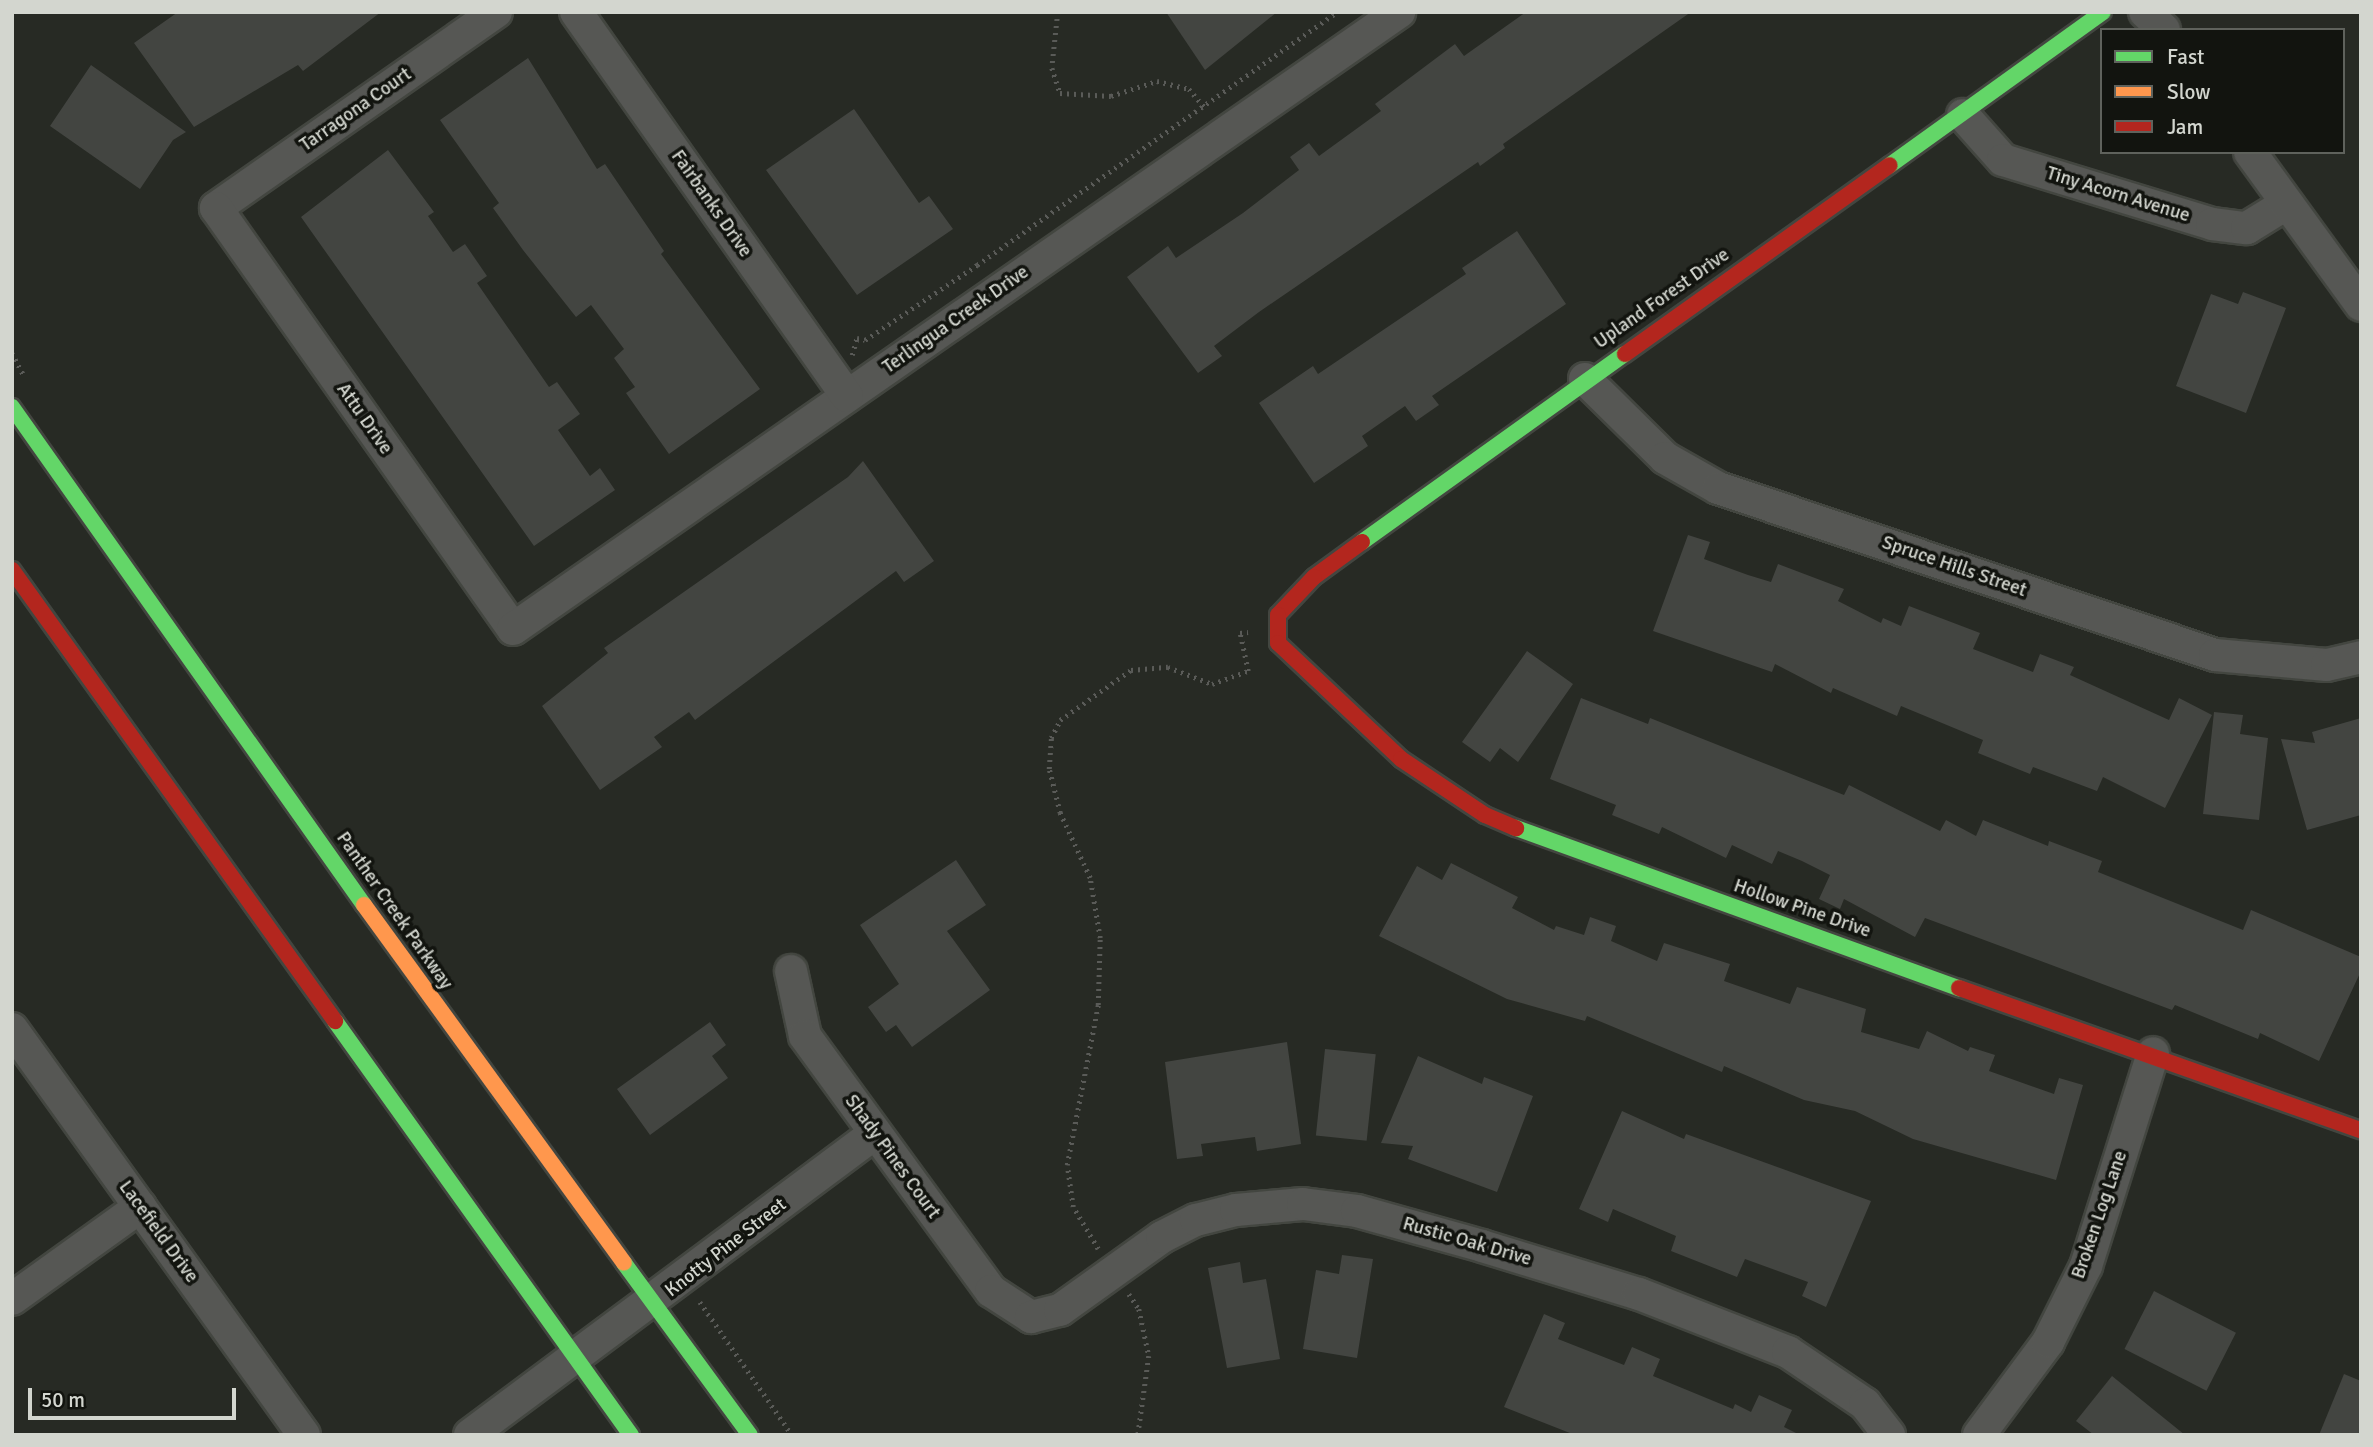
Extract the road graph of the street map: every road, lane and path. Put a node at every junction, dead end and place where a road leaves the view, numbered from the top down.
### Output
1 (496, 12) edge
2 (576, 12) edge
3 (1058, 12) edge
4 (1337, 12) edge
5 (1399, 12) edge
6 (2103, 12) edge
7 (2145, 12) edge
8 (2162, 28) edge
9 (1204, 106) junction
10 (1964, 115) junction
11 (2251, 154) edge
12 (2287, 204) junction
13 (216, 208) joint
14 (2361, 305) edge
15 (851, 359) dead end
16 (1585, 379) junction
17 (846, 396) junction
18 (12, 407) edge
19 (12, 570) edge
20 (513, 629) joint
21 (1278, 636) junction
22 (2361, 657) edge
23 (791, 971) dead end
24 (12, 1029) edge
25 (2154, 1053) junction
26 (2361, 1130) edge
27 (874, 1134) junction
28 (140, 1206) junction
29 (1114, 1271) junction
30 (12, 1299) edge
31 (700, 1302) dead end
32 (653, 1303) junction
33 (1031, 1317) joint
34 (577, 1359) junction
35 (304, 1435) edge
36 (470, 1435) edge
37 (631, 1435) edge
38 (750, 1435) edge
39 (792, 1435) edge
40 (1138, 1435) edge
41 (1889, 1435) edge
42 (1979, 1435) edge

1 - 13 street, Tarragona Court
2 - 17 street, Fairbanks Drive
3 - 9 path
4 - 9 path
5 - 17 street, Terlingua Creek Drive
6 - 10 main road, Upland Forest Drive
7 - 8 street
9 - 15 path
10 - 12 street, Tiny Acorn Avenue
10 - 16 main road, Upland Forest Drive
11 - 12 street
12 - 14 street
13 - 20 street, Attu Drive
16 - 21 main road, Upland Forest Drive
16 - 22 street, Spruce Hills Street
17 - 20 street, Terlingua Creek Drive
18 - 32 main road, Panther Creek Parkway
19 - 34 main road
21 - 25 main road, Hollow Pine Drive
21 - 29 path
23 - 27 street, Shady Pines Court
24 - 28 street, Lacefield Drive
25 - 26 main road, Hollow Pine Drive
25 - 42 street, Broken Log Lane
27 - 32 street, Knotty Pine Street
27 - 33 street, Shady Pines Court
28 - 30 street
28 - 35 street, Lacefield Drive
29 - 33 street, Rustic Oak Drive
29 - 40 path
29 - 41 street, Rustic Oak Drive
31 - 39 path
32 - 34 street, Knotty Pine Street
32 - 38 main road, Panther Creek Parkway
34 - 36 street, Knotty Pine Street
34 - 37 main road

